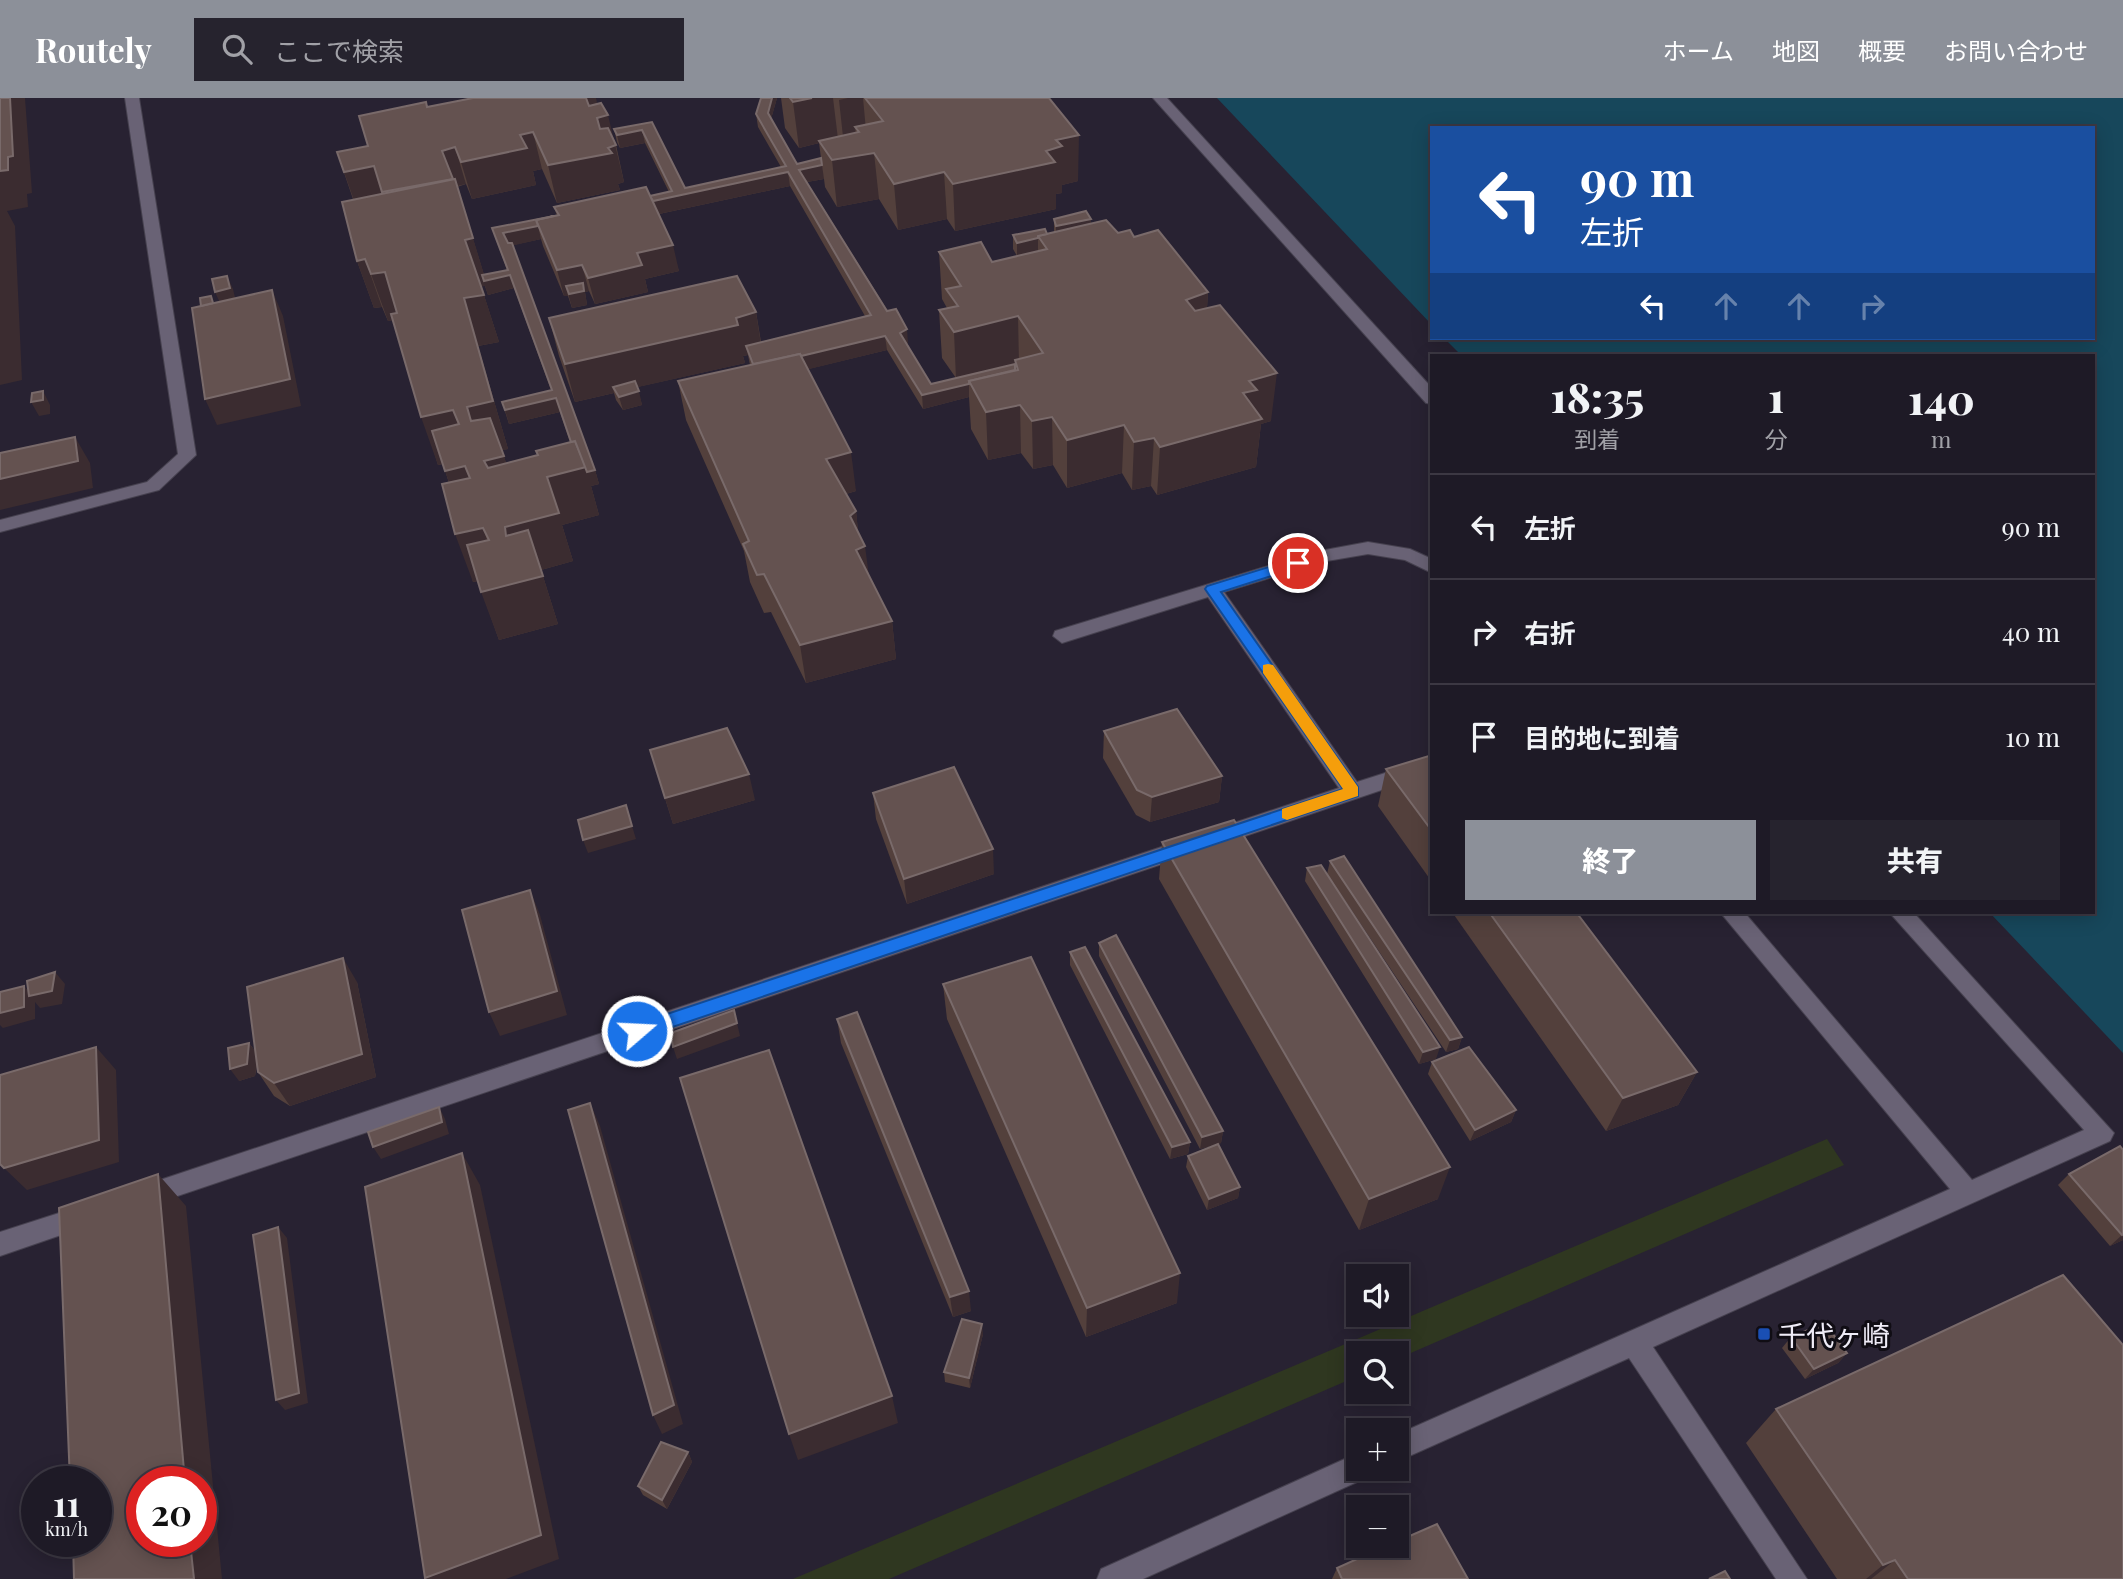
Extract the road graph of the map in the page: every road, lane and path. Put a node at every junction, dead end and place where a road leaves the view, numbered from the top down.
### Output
1 (132, 98) edge
2 (1160, 98) edge
3 (1430, 397) edge
4 (0, 526) edge
5 (1430, 566) edge
6 (1212, 589) junction
7 (1062, 636) dead end
8 (1430, 766) edge
9 (1353, 792) junction
10 (1733, 914) edge
11 (1902, 914) edge
12 (1967, 1192) junction
13 (0, 1244) edge
14 (1634, 1342) junction
15 (1409, 1443) edge
16 (1346, 1472) edge
17 (1111, 1579) edge
18 (1793, 1579) edge

1 - 4 street
2 - 3 street
5 - 6 street
6 - 7 street
6 - 9 street
8 - 9 street
9 - 13 street
10 - 12 street
11 - 12 street
12 - 14 street
14 - 15 street
14 - 18 street
16 - 17 street

